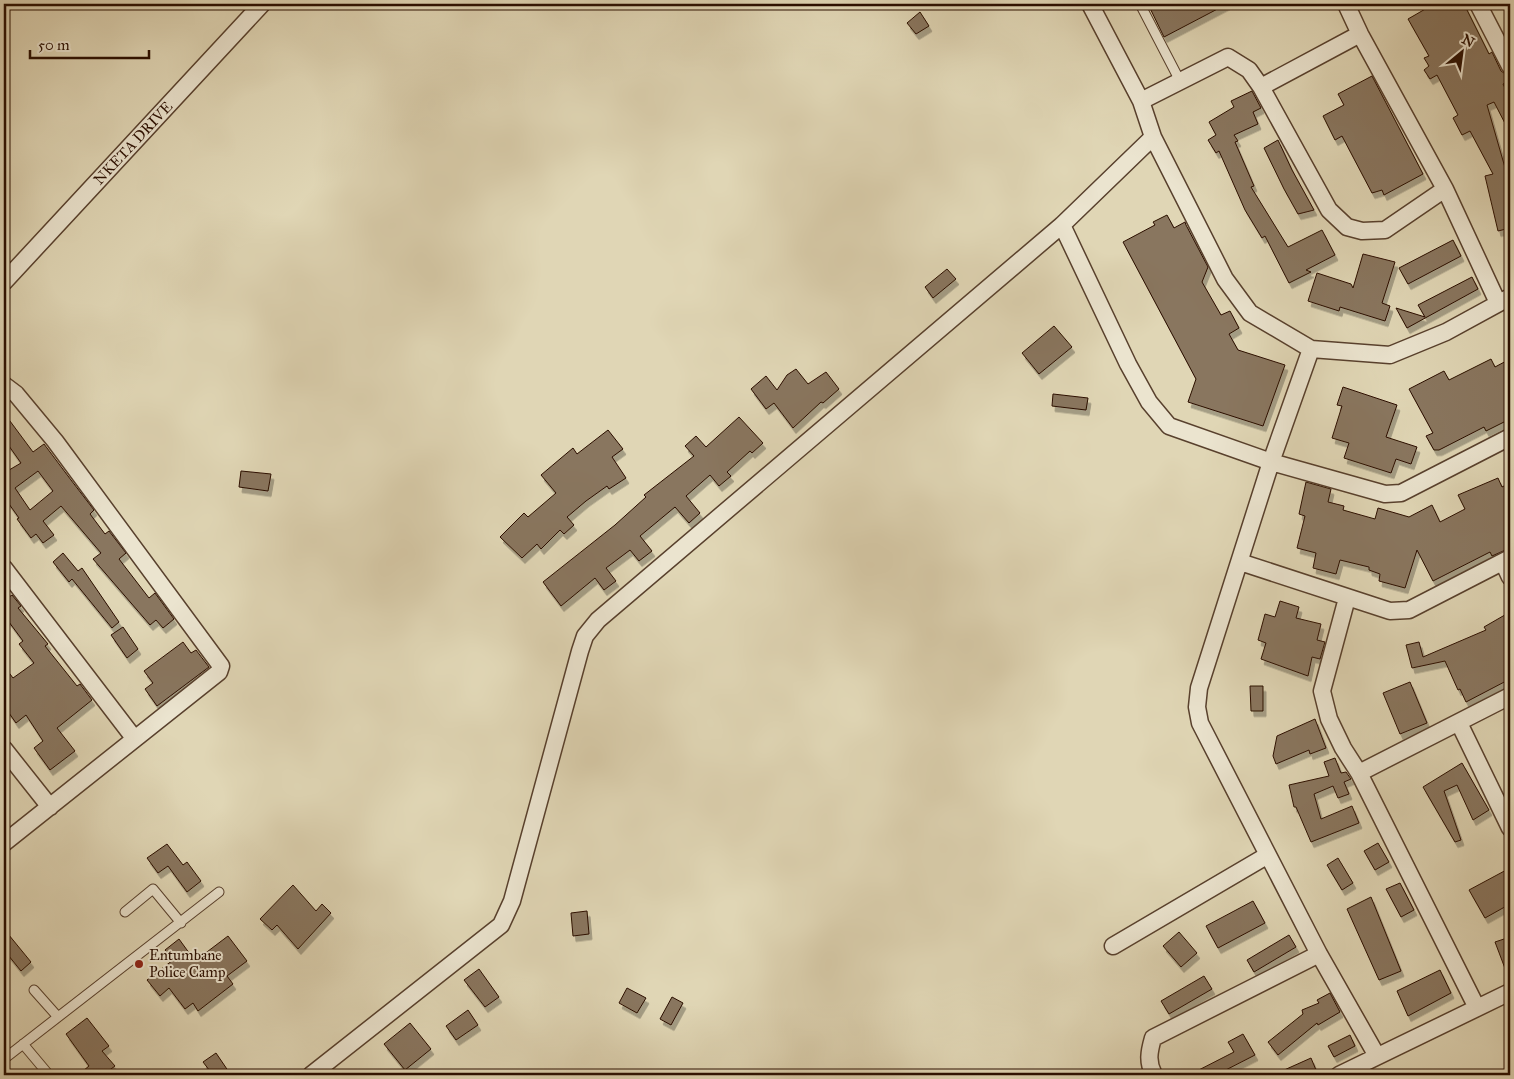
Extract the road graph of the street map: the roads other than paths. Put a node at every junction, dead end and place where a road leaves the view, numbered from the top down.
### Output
1 (262, 4) edge
2 (1090, 4) edge
3 (1140, 4) edge
4 (1346, 4) edge
5 (1478, 4) edge
6 (1360, 34) junction
7 (1510, 66) edge
8 (1180, 81) junction
9 (1261, 87) junction
10 (1140, 101) junction
11 (1153, 137) junction
12 (1445, 189) junction
13 (1062, 225) junction
14 (4, 282) edge
15 (1504, 300) edge
16 (1311, 349) junction
17 (4, 385) edge
18 (1510, 437) edge
19 (1271, 462) junction
20 (1506, 560) edge
21 (1240, 562) junction
22 (4, 568) edge
23 (1510, 577) edge
24 (1347, 598) junction
25 (1510, 696) edge
26 (1459, 723) junction
27 (134, 738) junction
28 (4, 749) edge
29 (1359, 773) junction
30 (50, 807) junction
31 (1510, 828) edge
32 (4, 843) edge
33 (1268, 856) junction
34 (219, 892) dead end
35 (125, 912) dead end
36 (180, 923) junction
37 (1113, 946) dead end
38 (1319, 954) junction
39 (34, 990) dead end
40 (1510, 992) edge
41 (1477, 1008) junction
42 (58, 1017) junction
43 (23, 1044) junction
44 (1377, 1056) junction
45 (4, 1060) edge
46 (49, 1075) edge
47 (311, 1075) edge
48 (1154, 1075) edge
49 (1339, 1075) edge

1 - 14 street, NKETA DRIVE
2 - 10 street
3 - 8 lane
4 - 6 street
5 - 7 street
6 - 9 street
6 - 12 street
8 - 9 street
8 - 10 street
9 - 12 street
10 - 11 street
11 - 13 street
11 - 16 street
12 - 15 street
13 - 19 street
13 - 47 street
15 - 16 street
16 - 19 street
17 - 27 street
18 - 19 street
19 - 21 street
20 - 23 street
20 - 24 street
21 - 24 street
21 - 33 street
22 - 27 street
24 - 29 street
25 - 26 street
26 - 29 street
26 - 31 street
27 - 30 street
28 - 30 street
29 - 41 street
30 - 32 street
33 - 37 street
33 - 38 street
34 - 36 lane
35 - 36 lane
36 - 42 lane
38 - 44 street
38 - 48 street
39 - 42 lane
40 - 41 street
41 - 44 street
42 - 43 lane
43 - 45 lane
43 - 46 lane
44 - 49 street

